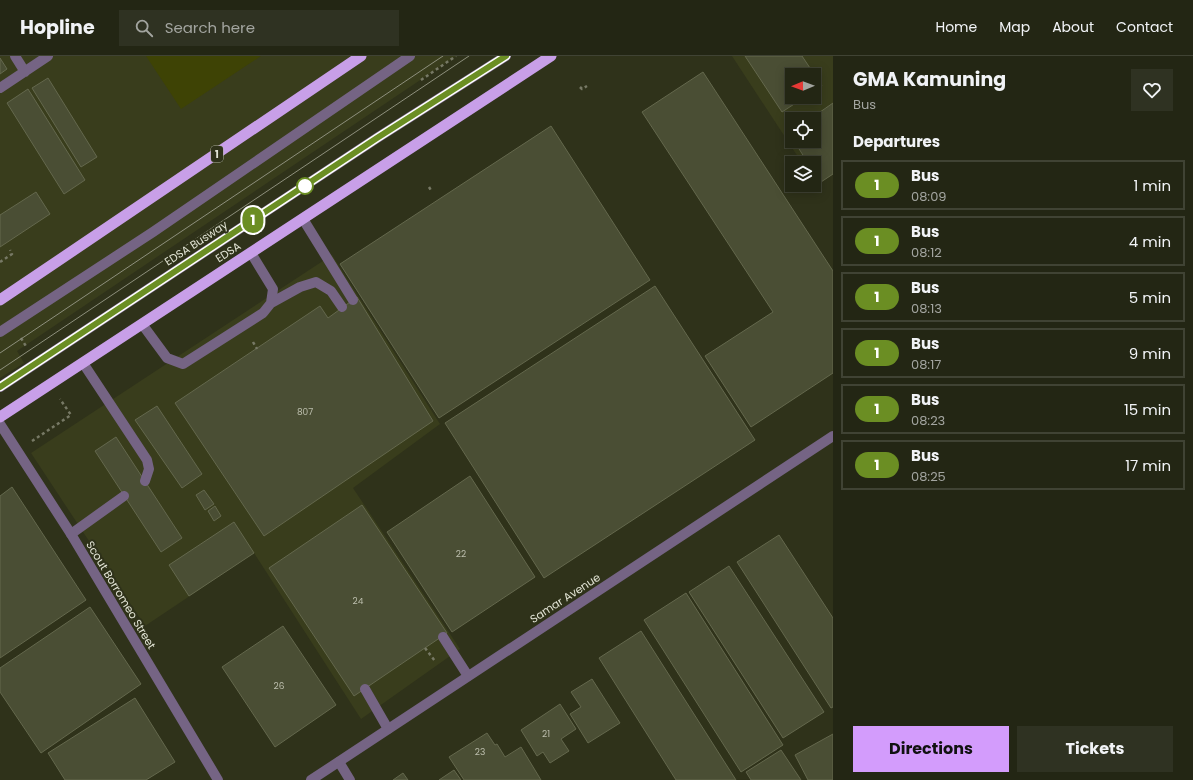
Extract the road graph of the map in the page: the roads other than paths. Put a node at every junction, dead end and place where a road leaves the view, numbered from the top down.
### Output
1 (15, 56) edge
2 (48, 56) edge
3 (361, 56) edge
4 (410, 56) edge
5 (506, 56) edge
6 (551, 56) edge
7 (28, 70) junction
8 (0, 88) edge
9 (303, 218) junction
10 (251, 253) junction
11 (0, 300) edge
12 (353, 300) dead end
13 (271, 303) junction
14 (342, 307) dead end
15 (142, 324) junction
16 (0, 332) edge
17 (83, 363) junction
18 (0, 387) edge
19 (0, 417) edge
20 (0, 424) edge
21 (833, 436) edge
22 (145, 481) dead end
23 (124, 496) dead end
24 (71, 534) junction
25 (442, 637) dead end
26 (468, 676) junction
27 (365, 689) dead end
28 (388, 729) junction
29 (339, 762) junction
30 (218, 780) edge
31 (311, 780) edge
32 (350, 780) edge

1 - 7 street
2 - 7 street
3 - 11 highway, 1
4 - 16 street
5 - 18 street, EDSA Busway
6 - 9 highway, EDSA
7 - 8 street
9 - 10 highway, EDSA
9 - 12 street
10 - 13 street
10 - 15 highway, EDSA
13 - 14 street
13 - 15 street
15 - 17 highway, EDSA
17 - 19 highway, EDSA
17 - 22 street
20 - 24 street, Scout Borromeo Street
21 - 26 street, Samar Avenue
23 - 24 street
24 - 30 street, Scout Borromeo Street
25 - 26 street
26 - 28 street, Samar Avenue
27 - 28 street
28 - 29 street, Samar Avenue
29 - 31 street, Samar Avenue
29 - 32 street

